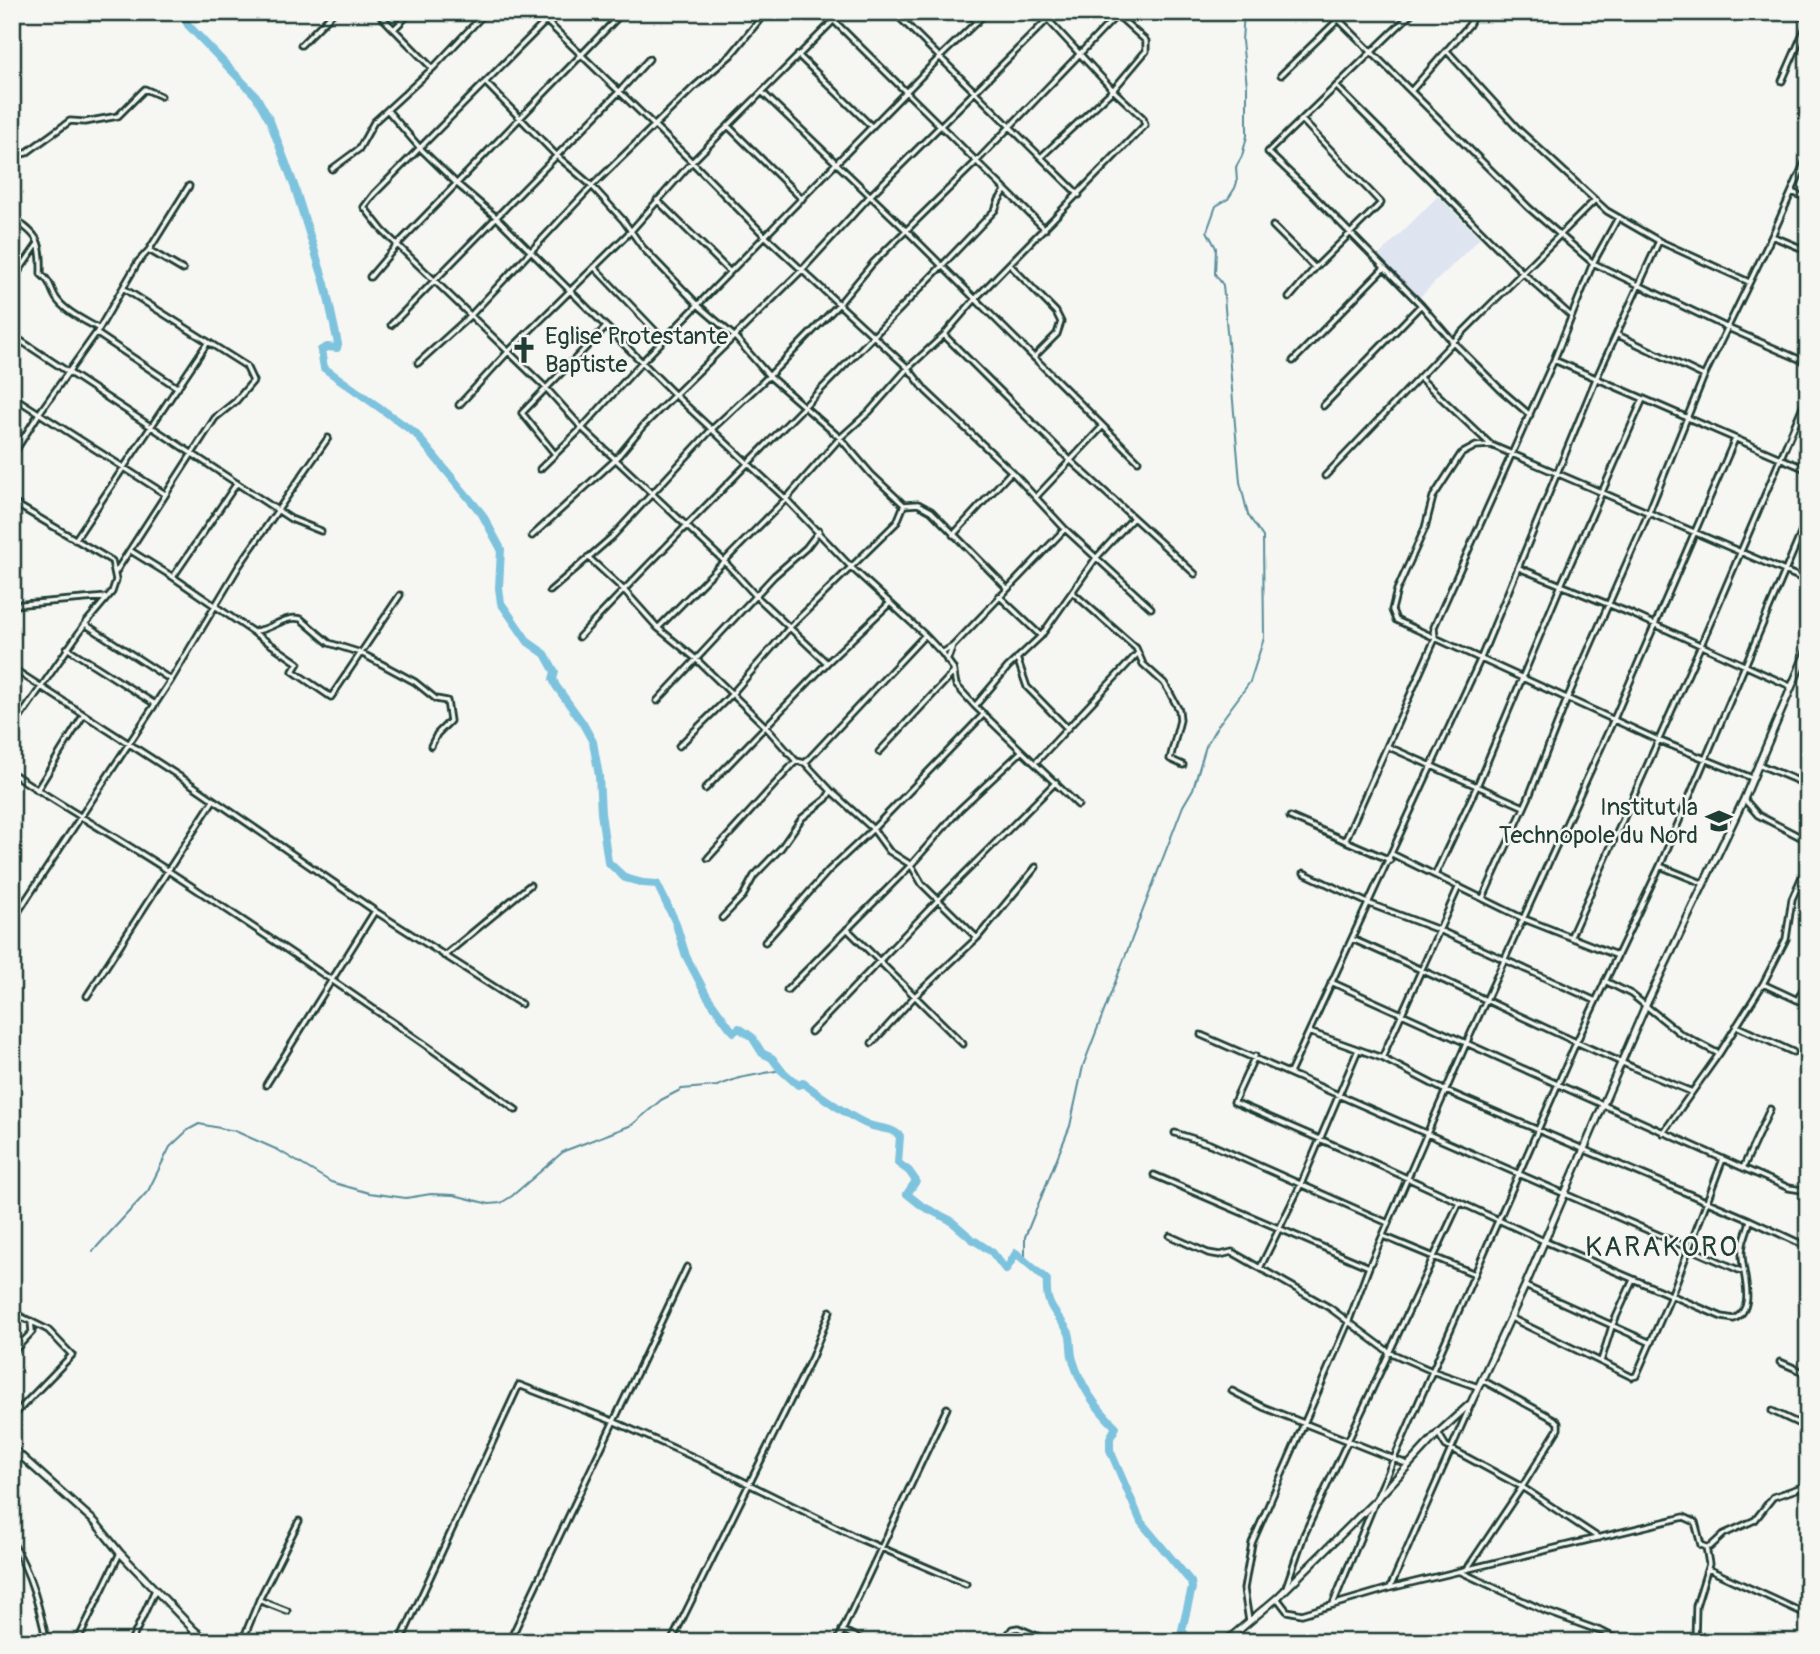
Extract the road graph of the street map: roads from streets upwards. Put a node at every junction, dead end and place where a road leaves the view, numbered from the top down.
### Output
1 (334, 12) edge
2 (377, 12) edge
3 (410, 12) edge
4 (486, 12) edge
5 (537, 12) edge
6 (555, 12) edge
7 (623, 12) edge
8 (766, 12) edge
9 (825, 12) edge
10 (842, 12) edge
11 (894, 12) edge
12 (967, 12) edge
13 (987, 12) edge
14 (1041, 12) edge
15 (1055, 12) edge
16 (1331, 12) edge
17 (1471, 12) edge
18 (1790, 12) edge
19 (1409, 13) edge
20 (1115, 14) edge
21 (1048, 19) junction
22 (1338, 20) junction
23 (547, 21) junction
24 (833, 21) junction
25 (1808, 21) edge
26 (977, 22) junction
27 (394, 30) junction
28 (301, 45) dead end
29 (1447, 51) junction
30 (1371, 53) junction
31 (1081, 54) junction
32 (582, 55) junction
33 (798, 55) junction
34 (940, 57) junction
35 (649, 59) dead end
36 (433, 68) junction
37 (1281, 75) dead end
38 (1782, 81) dead end
39 (485, 82) junction
40 (1336, 86) junction
41 (1114, 90) junction
42 (977, 91) junction
43 (1411, 91) junction
44 (619, 92) junction
45 (762, 92) junction
46 (906, 92) junction
47 (161, 96) dead end
48 (388, 111) junction
49 (520, 117) junction
50 (1302, 120) junction
51 (1011, 125) junction
52 (654, 126) junction
53 (728, 126) junction
54 (941, 127) junction
55 (872, 128) junction
56 (420, 148) junction
57 (556, 155) junction
58 (1808, 155) edge
59 (1042, 157) junction
60 (12, 158) edge
61 (692, 162) junction
62 (976, 162) junction
63 (837, 165) junction
64 (332, 169) dead end
65 (12, 172) edge
66 (456, 183) junction
67 (189, 186) dead end
68 (592, 186) junction
69 (1005, 191) junction
70 (1792, 192) junction
71 (1079, 195) junction
72 (870, 196) junction
73 (803, 199) junction
74 (1808, 199) edge
75 (657, 200) junction
76 (1594, 201) junction
77 (496, 217) junction
78 (12, 218) edge
79 (1618, 218) junction
80 (1273, 226) dead end
81 (1045, 229) junction
82 (906, 230) junction
83 (630, 232) junction
84 (1350, 234) junction
85 (765, 236) junction
86 (1772, 236) junction
87 (1560, 237) junction
88 (1659, 241) junction
89 (38, 244) junction
90 (398, 244) junction
91 (149, 250) junction
92 (1808, 251) edge
93 (530, 252) junction
94 (1593, 263) junction
95 (1010, 265) junction
96 (942, 266) junction
97 (594, 267) junction
98 (1315, 268) junction
99 (1384, 268) junction
100 (183, 270) dead end
101 (802, 271) junction
102 (730, 272) junction
103 (1523, 273) junction
104 (370, 277) dead end
105 (434, 279) junction
106 (12, 281) edge
107 (1749, 282) junction
108 (1640, 285) junction
109 (123, 288) junction
110 (570, 290) junction
111 (1289, 298) dead end
112 (975, 299) junction
113 (839, 304) junction
114 (1421, 305) junction
115 (699, 306) junction
116 (471, 314) junction
117 (1571, 315) junction
118 (391, 325) dead end
119 (606, 326) junction
120 (1728, 328) junction
121 (98, 331) junction
122 (12, 335) edge
123 (944, 335) junction
124 (1618, 335) junction
125 (873, 336) junction
126 (735, 337) junction
127 (664, 340) junction
128 (208, 342) junction
129 (1453, 342) junction
130 (508, 352) junction
131 (1034, 357) junction
132 (1554, 360) junction
133 (1293, 361) dead end
134 (642, 362) junction
135 (418, 363) dead end
136 (1808, 363) edge
137 (908, 368) junction
138 (69, 372) junction
139 (769, 376) junction
140 (1704, 376) junction
141 (1419, 377) junction
142 (1596, 379) junction
143 (178, 388) junction
144 (546, 388) junction
145 (1808, 394) edge
146 (12, 396) edge
147 (676, 396) junction
148 (1643, 399) junction
149 (459, 405) dead end
150 (806, 405) junction
151 (1323, 406) dead end
152 (40, 412) junction
153 (1530, 415) junction
154 (1688, 419) junction
155 (1103, 426) junction
156 (152, 428) junction
157 (582, 428) junction
158 (712, 429) junction
159 (328, 438) dead end
160 (840, 438) junction
161 (1735, 439) junction
162 (1491, 445) junction
163 (1512, 453) junction
164 (192, 454) junction
165 (555, 454) junction
166 (12, 456) edge
167 (1780, 458) junction
168 (615, 460) junction
169 (1070, 460) junction
170 (1138, 461) dead end
171 (747, 464) junction
172 (126, 467) junction
173 (540, 469) dead end
174 (1808, 470) edge
175 (1012, 472) junction
176 (1557, 473) junction
177 (1325, 476) dead end
178 (237, 483) junction
179 (1602, 492) junction
180 (651, 493) junction
181 (165, 494) junction
182 (1036, 497) junction
183 (786, 499) junction
184 (12, 502) edge
185 (904, 505) junction
186 (279, 510) junction
187 (1648, 512) junction
188 (1808, 517) edge
189 (1133, 518) junction
190 (685, 526) junction
191 (1065, 529) junction
192 (321, 531) dead end
193 (819, 531) junction
194 (1696, 533) junction
195 (953, 535) junction
196 (532, 536) dead end
197 (75, 540) junction
198 (131, 551) junction
199 (1740, 552) junction
200 (588, 557) junction
201 (1096, 558) junction
202 (724, 561) junction
203 (852, 568) junction
204 (1518, 568) junction
205 (1784, 571) junction
206 (115, 573) junction
207 (1195, 573) dead end
208 (173, 577) junction
209 (1808, 581) edge
210 (1561, 585) junction
211 (1007, 588) junction
212 (624, 590) junction
213 (550, 591) dead end
214 (1072, 592) junction
215 (400, 595) dead end
216 (757, 596) junction
217 (999, 596) junction
218 (108, 597) junction
219 (889, 604) junction
220 (1608, 604) junction
221 (12, 605) edge
222 (215, 606) junction
223 (1151, 608) dead end
224 (85, 624) junction
225 (1654, 624) junction
226 (790, 627) junction
227 (659, 628) junction
228 (254, 631) junction
229 (925, 635) junction
230 (579, 636) dead end
231 (1041, 636) junction
232 (1435, 639) junction
233 (1701, 645) junction
234 (67, 648) junction
235 (952, 648) junction
236 (1808, 649) edge
237 (361, 653) junction
238 (942, 653) junction
239 (1138, 653) junction
240 (1017, 658) junction
241 (696, 659) junction
242 (1480, 660) junction
243 (947, 661) junction
244 (827, 663) junction
245 (1744, 663) junction
246 (12, 668) edge
247 (954, 672) junction
248 (1521, 678) junction
249 (171, 680) junction
250 (1790, 686) junction
251 (40, 687) junction
252 (732, 695) junction
253 (1567, 699) junction
254 (657, 701) dead end
255 (155, 704) junction
256 (975, 706) junction
257 (984, 714) junction
258 (83, 716) junction
259 (1614, 719) junction
260 (765, 726) junction
261 (1067, 728) junction
262 (12, 729) edge
263 (1658, 740) junction
264 (130, 744) junction
265 (431, 746) dead end
266 (679, 746) dead end
267 (1388, 746) junction
268 (1022, 751) junction
269 (878, 752) dead end
270 (1704, 759) junction
271 (796, 761) junction
272 (1036, 762) junction
273 (805, 763) junction
274 (1758, 764) junction
275 (1184, 765) dead end
276 (1432, 766) junction
277 (1808, 766) edge
278 (12, 773) edge
279 (1752, 778) junction
280 (1056, 782) junction
281 (1802, 782) junction
282 (1808, 785) edge
283 (1477, 786) junction
284 (705, 789) dead end
285 (37, 790) junction
286 (831, 791) junction
287 (1744, 799) junction
288 (213, 800) junction
289 (1079, 805) dead end
290 (1524, 807) junction
291 (1290, 817) dead end
292 (80, 818) junction
293 (873, 829) junction
294 (1345, 841) junction
295 (1808, 841) edge
296 (1392, 854) junction
297 (708, 858) dead end
298 (1390, 860) junction
299 (1808, 863) edge
300 (911, 865) junction
301 (1660, 866) junction
302 (1036, 867) dead end
303 (167, 871) junction
304 (1304, 873) dead end
305 (1435, 875) junction
306 (1702, 883) junction
307 (530, 885) dead end
308 (1459, 886) junction
309 (1483, 898) junction
310 (939, 899) junction
311 (1370, 904) junction
312 (375, 911) junction
313 (722, 918) dead end
314 (1522, 918) junction
315 (12, 921) edge
316 (847, 929) junction
317 (1438, 930) junction
318 (1571, 936) junction
319 (977, 938) junction
320 (1352, 939) junction
321 (765, 942) dead end
322 (1616, 955) junction
323 (444, 956) junction
324 (1505, 960) junction
325 (880, 961) junction
326 (1422, 969) junction
327 (1808, 979) edge
328 (333, 980) junction
329 (1605, 981) junction
330 (1331, 982) junction
331 (1763, 984) junction
332 (787, 990) dead end
333 (87, 996) dead end
334 (915, 996) junction
335 (1797, 1000) junction
336 (1486, 1001) junction
337 (1596, 1001) junction
338 (522, 1004) dead end
339 (1646, 1005) junction
340 (1808, 1005) edge
341 (1402, 1013) junction
342 (1736, 1027) junction
343 (811, 1032) dead end
344 (1309, 1032) junction
345 (1201, 1035) dead end
346 (872, 1043) dead end
347 (1576, 1043) junction
348 (963, 1044) dead end
349 (1466, 1044) junction
350 (1358, 1050) junction
351 (1793, 1052) dead end
352 (1719, 1054) junction
353 (1255, 1056) junction
354 (1382, 1058) junction
355 (1620, 1063) junction
356 (1290, 1073) junction
357 (1558, 1084) junction
358 (266, 1085) dead end
359 (1446, 1091) junction
360 (1692, 1092) junction
361 (1339, 1094) junction
362 (1602, 1106) junction
363 (1770, 1109) dead end
364 (516, 1110) dead end
365 (1538, 1131) junction
366 (1175, 1133) dead end
367 (1663, 1133) junction
368 (1428, 1135) junction
369 (1319, 1140) junction
370 (1584, 1148) junction
371 (1723, 1159) junction
372 (1743, 1168) junction
373 (1519, 1174) junction
374 (1154, 1175) dead end
375 (1408, 1179) junction
376 (1301, 1184) junction
377 (1808, 1191) edge
378 (1565, 1194) junction
379 (1708, 1202) junction
380 (1459, 1203) junction
381 (1750, 1220) junction
382 (1499, 1221) junction
383 (1388, 1223) junction
384 (1279, 1228) junction
385 (1170, 1236) dead end
386 (1383, 1236) junction
387 (1544, 1241) junction
388 (1808, 1247) edge
389 (1689, 1250) junction
390 (1432, 1256) junction
391 (687, 1267) dead end
392 (1369, 1267) junction
393 (1260, 1268) junction
394 (1742, 1271) junction
395 (1475, 1274) junction
396 (1633, 1280) junction
397 (1525, 1286) junction
398 (1671, 1296) junction
399 (12, 1306) edge
400 (830, 1311) dead end
401 (1511, 1318) junction
402 (31, 1320) junction
403 (1348, 1323) junction
404 (1612, 1326) junction
405 (1651, 1344) junction
406 (1389, 1352) junction
407 (12, 1353) edge
408 (1601, 1361) junction
409 (1780, 1362) dead end
410 (1432, 1371) junction
411 (1808, 1374) edge
412 (1482, 1380) junction
413 (1478, 1387) junction
414 (1232, 1391) dead end
415 (1471, 1403) junction
416 (947, 1408) dead end
417 (1772, 1411) dead end
418 (12, 1417) edge
419 (615, 1422) junction
420 (1304, 1423) junction
421 (1808, 1428) edge
422 (1438, 1433) junction
423 (1349, 1441) junction
424 (12, 1448) edge
425 (1452, 1450) junction
426 (20, 1455) junction
427 (1394, 1459) junction
428 (12, 1464) edge
429 (1409, 1465) junction
430 (748, 1484) junction
431 (1808, 1485) edge
432 (1522, 1487) junction
433 (1376, 1500) junction
434 (299, 1521) dead end
435 (1600, 1538) junction
436 (12, 1542) edge
437 (881, 1546) junction
438 (1706, 1547) junction
439 (120, 1553) junction
440 (1708, 1569) junction
441 (1466, 1570) junction
442 (1460, 1572) junction
443 (966, 1584) dead end
444 (1390, 1588) junction
445 (155, 1590) junction
446 (1285, 1590) junction
447 (1277, 1598) junction
448 (259, 1600) junction
449 (1333, 1604) junction
450 (287, 1611) dead end
451 (1808, 1615) edge
452 (1250, 1621) junction
453 (194, 1630) junction
454 (842, 1630) junction
455 (47, 1642) edge
456 (77, 1642) edge
457 (131, 1642) edge
458 (189, 1642) edge
459 (209, 1642) edge
460 (242, 1642) edge
461 (400, 1642) edge
462 (509, 1642) edge
463 (671, 1642) edge
464 (837, 1642) edge
465 (866, 1642) edge
466 (1003, 1642) edge
467 (1051, 1642) edge
468 (1225, 1642) edge
469 (1622, 1642) edge
470 (1695, 1642) edge

1 - 28 street
2 - 27 street
3 - 27 street
4 - 36 street
5 - 23 street
6 - 23 street
7 - 32 street
8 - 52 street
9 - 24 street
10 - 24 street
11 - 34 street
12 - 26 street
13 - 26 street
14 - 21 street
15 - 21 street
16 - 22 street
17 - 29 street
18 - 25 street
19 - 30 street
20 - 31 street
20 - 41 street
21 - 31 street
21 - 42 street
22 - 30 street
22 - 37 street
23 - 32 street
23 - 39 street
24 - 33 street
24 - 46 street
25 - 38 street
26 - 34 street
27 - 36 street
29 - 43 street
29 - 76 street
30 - 40 street
30 - 43 street
31 - 41 street
31 - 51 street
32 - 44 street
32 - 49 street
33 - 45 street
33 - 55 street
34 - 42 street
34 - 46 street
35 - 44 street
36 - 48 street
39 - 49 street
39 - 56 street
40 - 50 street
40 - 103 street
41 - 59 street
41 - 71 street
42 - 51 street
42 - 54 street
43 - 87 street
44 - 52 street
44 - 57 street
45 - 53 street
45 - 63 street
46 - 54 street
46 - 55 street
47 - 60 street
48 - 56 street
48 - 64 street
49 - 57 street
49 - 66 street
50 - 84 street
50 - 84 street
51 - 59 street
51 - 62 street
52 - 61 street
52 - 68 street
53 - 61 street
53 - 73 street
54 - 62 street
54 - 72 street
55 - 63 street
56 - 66 street
56 - 90 street
57 - 68 street
57 - 77 street
58 - 70 street
59 - 71 street
60 - 65 street
61 - 75 street
61 - 85 street
62 - 69 street
62 - 82 street
63 - 72 street
63 - 73 street
66 - 77 street
66 - 90 street
67 - 91 street
68 - 83 street
68 - 93 street
69 - 81 street
69 - 96 street
70 - 74 street
70 - 86 street
71 - 81 street
72 - 82 street
72 - 101 street
73 - 85 street
75 - 83 street
75 - 102 street
76 - 79 street
76 - 87 street
77 - 93 street
77 - 105 street
78 - 89 street
79 - 88 street
79 - 94 street
80 - 98 street
81 - 95 street
82 - 96 street
82 - 113 street
83 - 97 street
83 - 115 street
84 - 98 street
84 - 99 street
85 - 101 street
85 - 102 street
86 - 92 street
86 - 107 street
87 - 94 street
87 - 103 street
88 - 107 street
88 - 108 street
89 - 106 street
89 - 121 street
90 - 104 street
90 - 105 street
91 - 100 street
91 - 109 street
93 - 110 street
93 - 116 street
94 - 108 street
94 - 117 street
95 - 112 street
95 - 131 street
96 - 112 street
96 - 125 street
97 - 110 street
97 - 127 street
98 - 111 street
99 - 114 street
99 - 133 street
101 - 113 street
101 - 126 street
102 - 115 street
103 - 117 street
103 - 129 street
105 - 116 street
105 - 118 street
107 - 120 street
108 - 120 street
108 - 124 street
109 - 121 street
109 - 128 street
110 - 119 street
110 - 130 street
112 - 123 street
112 - 131 street
113 - 125 street
113 - 139 street
114 - 129 street
114 - 151 street
115 - 126 street
115 - 127 street
116 - 130 street
116 - 135 street
117 - 132 street
119 - 134 street
119 - 144 street
120 - 136 street
120 - 140 street
121 - 138 street
121 - 143 street
122 - 138 street
123 - 137 street
123 - 169 street
124 - 140 street
124 - 142 street
125 - 137 street
125 - 150 street
126 - 139 street
126 - 147 street
127 - 134 street
128 - 143 street
128 - 164 street
129 - 141 street
129 - 153 street
130 - 144 street
130 - 149 street
131 - 155 street
132 - 142 street
132 - 153 street
134 - 147 street
134 - 157 street
137 - 160 street
137 - 175 street
138 - 152 street
138 - 156 street
139 - 150 street
139 - 158 street
140 - 154 street
141 - 162 street
141 - 177 street
142 - 148 street
142 - 176 street
143 - 156 street
144 - 157 street
144 - 165 street
145 - 167 street
146 - 152 street
147 - 158 street
147 - 168 street
148 - 154 street
148 - 179 street
150 - 160 street
150 - 171 street
152 - 166 street
152 - 172 street
153 - 163 street
154 - 161 street
154 - 187 street
155 - 169 street
155 - 170 street
156 - 164 street
156 - 172 street
157 - 165 street
157 - 168 street
158 - 171 street
158 - 180 street
159 - 186 street
160 - 183 street
160 - 185 street
161 - 167 street
161 - 194 street
162 - 163 street
162 - 232 street
163 - 176 street
163 - 232 street
164 - 178 street
164 - 181 street
165 - 173 street
167 - 174 street
167 - 199 street
168 - 180 street
168 - 196 street
169 - 182 street
169 - 189 street
171 - 183 street
171 - 190 street
172 - 181 street
172 - 197 street
175 - 182 street
175 - 195 street
176 - 179 street
176 - 204 street
178 - 186 street
178 - 208 street
179 - 187 street
179 - 210 street
180 - 190 street
180 - 200 street
181 - 198 street
182 - 191 street
183 - 193 street
183 - 202 street
184 - 197 street
185 - 195 street
185 - 203 street
186 - 192 street
186 - 222 street
187 - 194 street
187 - 220 street
188 - 205 street
189 - 201 street
189 - 207 street
190 - 202 street
190 - 212 street
191 - 201 street
191 - 211 street
193 - 203 street
193 - 216 street
194 - 199 street
194 - 225 street
195 - 211 street
197 - 206 street
198 - 206 street
198 - 208 street
199 - 205 street
199 - 233 street
200 - 212 street
200 - 213 street
201 - 214 street
201 - 223 street
202 - 216 street
202 - 227 street
203 - 219 street
203 - 226 street
204 - 210 street
204 - 242 street
205 - 209 street
205 - 245 street
206 - 218 street
208 - 222 street
210 - 220 street
210 - 248 street
211 - 217 street
212 - 227 street
212 - 230 street
214 - 231 street
214 - 239 street
215 - 237 street
216 - 226 street
216 - 241 street
217 - 231 street
217 - 235 street
218 - 221 street
218 - 224 street
219 - 229 street
219 - 244 street
220 - 225 street
220 - 253 street
222 - 228 street
222 - 249 street
224 - 234 street
224 - 249 street
225 - 233 street
225 - 259 street
226 - 244 street
226 - 252 street
227 - 241 street
228 - 237 street
228 - 237 street
229 - 238 street
229 - 273 street
231 - 240 street
232 - 242 street
232 - 267 street
233 - 245 street
233 - 263 street
234 - 251 street
234 - 255 street
235 - 238 street
235 - 243 street
236 - 250 street
237 - 265 street
238 - 243 street
239 - 261 street
239 - 275 street
240 - 256 street
240 - 261 street
241 - 252 street
241 - 254 street
242 - 248 street
242 - 276 street
243 - 247 street
244 - 260 street
245 - 250 street
245 - 270 street
246 - 251 street
247 - 256 street
247 - 269 street
248 - 253 street
248 - 283 street
249 - 255 street
250 - 274 street
251 - 258 street
251 - 262 street
252 - 260 street
252 - 266 street
253 - 259 street
253 - 290 street
255 - 264 street
256 - 257 street
257 - 268 street
257 - 293 street
258 - 264 street
258 - 285 street
259 - 263 street
259 - 314 street
260 - 271 street
260 - 284 street
261 - 272 street
263 - 270 street
263 - 318 street
264 - 288 street
264 - 292 street
267 - 276 street
267 - 294 street
268 - 272 street
268 - 300 street
270 - 279 street
270 - 301 street
271 - 273 street
271 - 297 street
272 - 280 street
273 - 286 street
274 - 279 street
274 - 281 street
276 - 283 street
276 - 296 street
277 - 281 street
278 - 285 street
279 - 287 street
280 - 289 street
280 - 310 street
281 - 282 street
283 - 290 street
283 - 305 street
285 - 292 street
286 - 293 street
286 - 313 street
287 - 295 street
287 - 306 street
288 - 303 street
288 - 312 street
290 - 309 street
291 - 294 street
292 - 303 street
292 - 315 street
293 - 300 street
293 - 321 street
294 - 298 street
296 - 298 street
296 - 305 street
298 - 311 street
299 - 331 street
300 - 310 street
300 - 316 street
301 - 306 street
301 - 322 street
302 - 319 street
303 - 328 street
303 - 333 street
304 - 311 street
305 - 308 street
306 - 339 street
307 - 323 street
308 - 309 street
308 - 317 street
309 - 314 street
310 - 319 street
310 - 325 street
311 - 317 street
311 - 320 street
312 - 323 street
312 - 328 street
314 - 318 street
314 - 324 street
316 - 325 street
316 - 332 street
317 - 324 street
317 - 326 street
318 - 322 street
319 - 334 street
320 - 326 street
320 - 330 street
322 - 329 street
323 - 338 street
324 - 336 street
324 - 337 street
325 - 334 street
325 - 343 street
326 - 336 street
326 - 341 street
327 - 335 street
328 - 358 street
328 - 364 street
329 - 337 street
329 - 339 street
330 - 341 street
330 - 344 street
331 - 335 street
331 - 342 street
334 - 346 street
334 - 348 street
335 - 340 street
336 - 347 street
336 - 349 street
337 - 347 street
339 - 352 street
339 - 355 street
341 - 349 street
341 - 354 street
342 - 351 street
342 - 352 street
344 - 350 street
344 - 356 street
345 - 353 street
347 - 355 street
347 - 357 street
349 - 357 street
349 - 359 street
350 - 354 street
350 - 361 street
352 - 360 street
353 - 356 street
353 - 369 street
354 - 359 street
355 - 360 street
355 - 362 street
356 - 361 street
357 - 362 street
357 - 365 street
359 - 365 street
359 - 368 street
360 - 367 street
361 - 368 street
361 - 369 street
362 - 367 street
362 - 370 street
363 - 372 street
365 - 370 street
365 - 373 street
366 - 376 street
367 - 371 street
368 - 373 street
368 - 375 street
369 - 375 street
369 - 376 street
370 - 378 street
370 - 379 street
371 - 372 street
371 - 379 street
372 - 377 street
373 - 378 street
373 - 382 street
374 - 384 street
375 - 380 street
375 - 383 street
376 - 383 street
376 - 384 street
378 - 387 street
378 - 389 street
379 - 381 street
379 - 389 street
380 - 382 street
380 - 390 street
381 - 388 street
381 - 394 street
382 - 387 street
382 - 395 street
383 - 386 street
384 - 392 street
384 - 393 street
385 - 393 street
386 - 390 street
386 - 392 street
387 - 396 street
387 - 397 street
389 - 394 street
389 - 398 street
390 - 395 street
390 - 406 street
391 - 419 street
392 - 403 street
393 - 403 street
394 - 398 street
395 - 410 street
396 - 398 street
396 - 404 street
397 - 401 street
397 - 404 street
398 - 405 street
399 - 402 street
400 - 430 street
401 - 408 street
401 - 412 street
402 - 407 street
402 - 418 street
403 - 406 street
403 - 420 street
404 - 405 street
404 - 408 street
405 - 408 street
406 - 410 street
406 - 423 street
409 - 411 street
410 - 413 street
410 - 427 street
412 - 413 street
412 - 432 street
413 - 415 street
414 - 420 street
415 - 422 street
415 - 425 street
416 - 437 street
417 - 421 street
419 - 430 street
419 - 461 street
419 - 462 street
420 - 423 street
420 - 452 street
422 - 425 street
422 - 429 street
423 - 427 street
423 - 446 street
424 - 426 street
425 - 432 street
425 - 444 street
426 - 428 street
426 - 439 street
427 - 429 street
427 - 433 street
429 - 433 street
430 - 437 street
430 - 463 street
431 - 438 street
432 - 435 street
432 - 441 street
433 - 446 street
433 - 449 street
434 - 448 street
435 - 438 street
435 - 441 street
436 - 455 street
437 - 443 street
437 - 454 street
438 - 440 street
439 - 445 street
439 - 456 street
440 - 451 street
440 - 470 street
441 - 442 street
442 - 444 street
442 - 469 street
444 - 449 street
445 - 453 street
445 - 457 street
446 - 447 street
447 - 449 street
447 - 452 street
448 - 450 street
448 - 460 street
452 - 468 street
453 - 458 street
453 - 459 street
454 - 464 street
454 - 465 street
466 - 467 street

